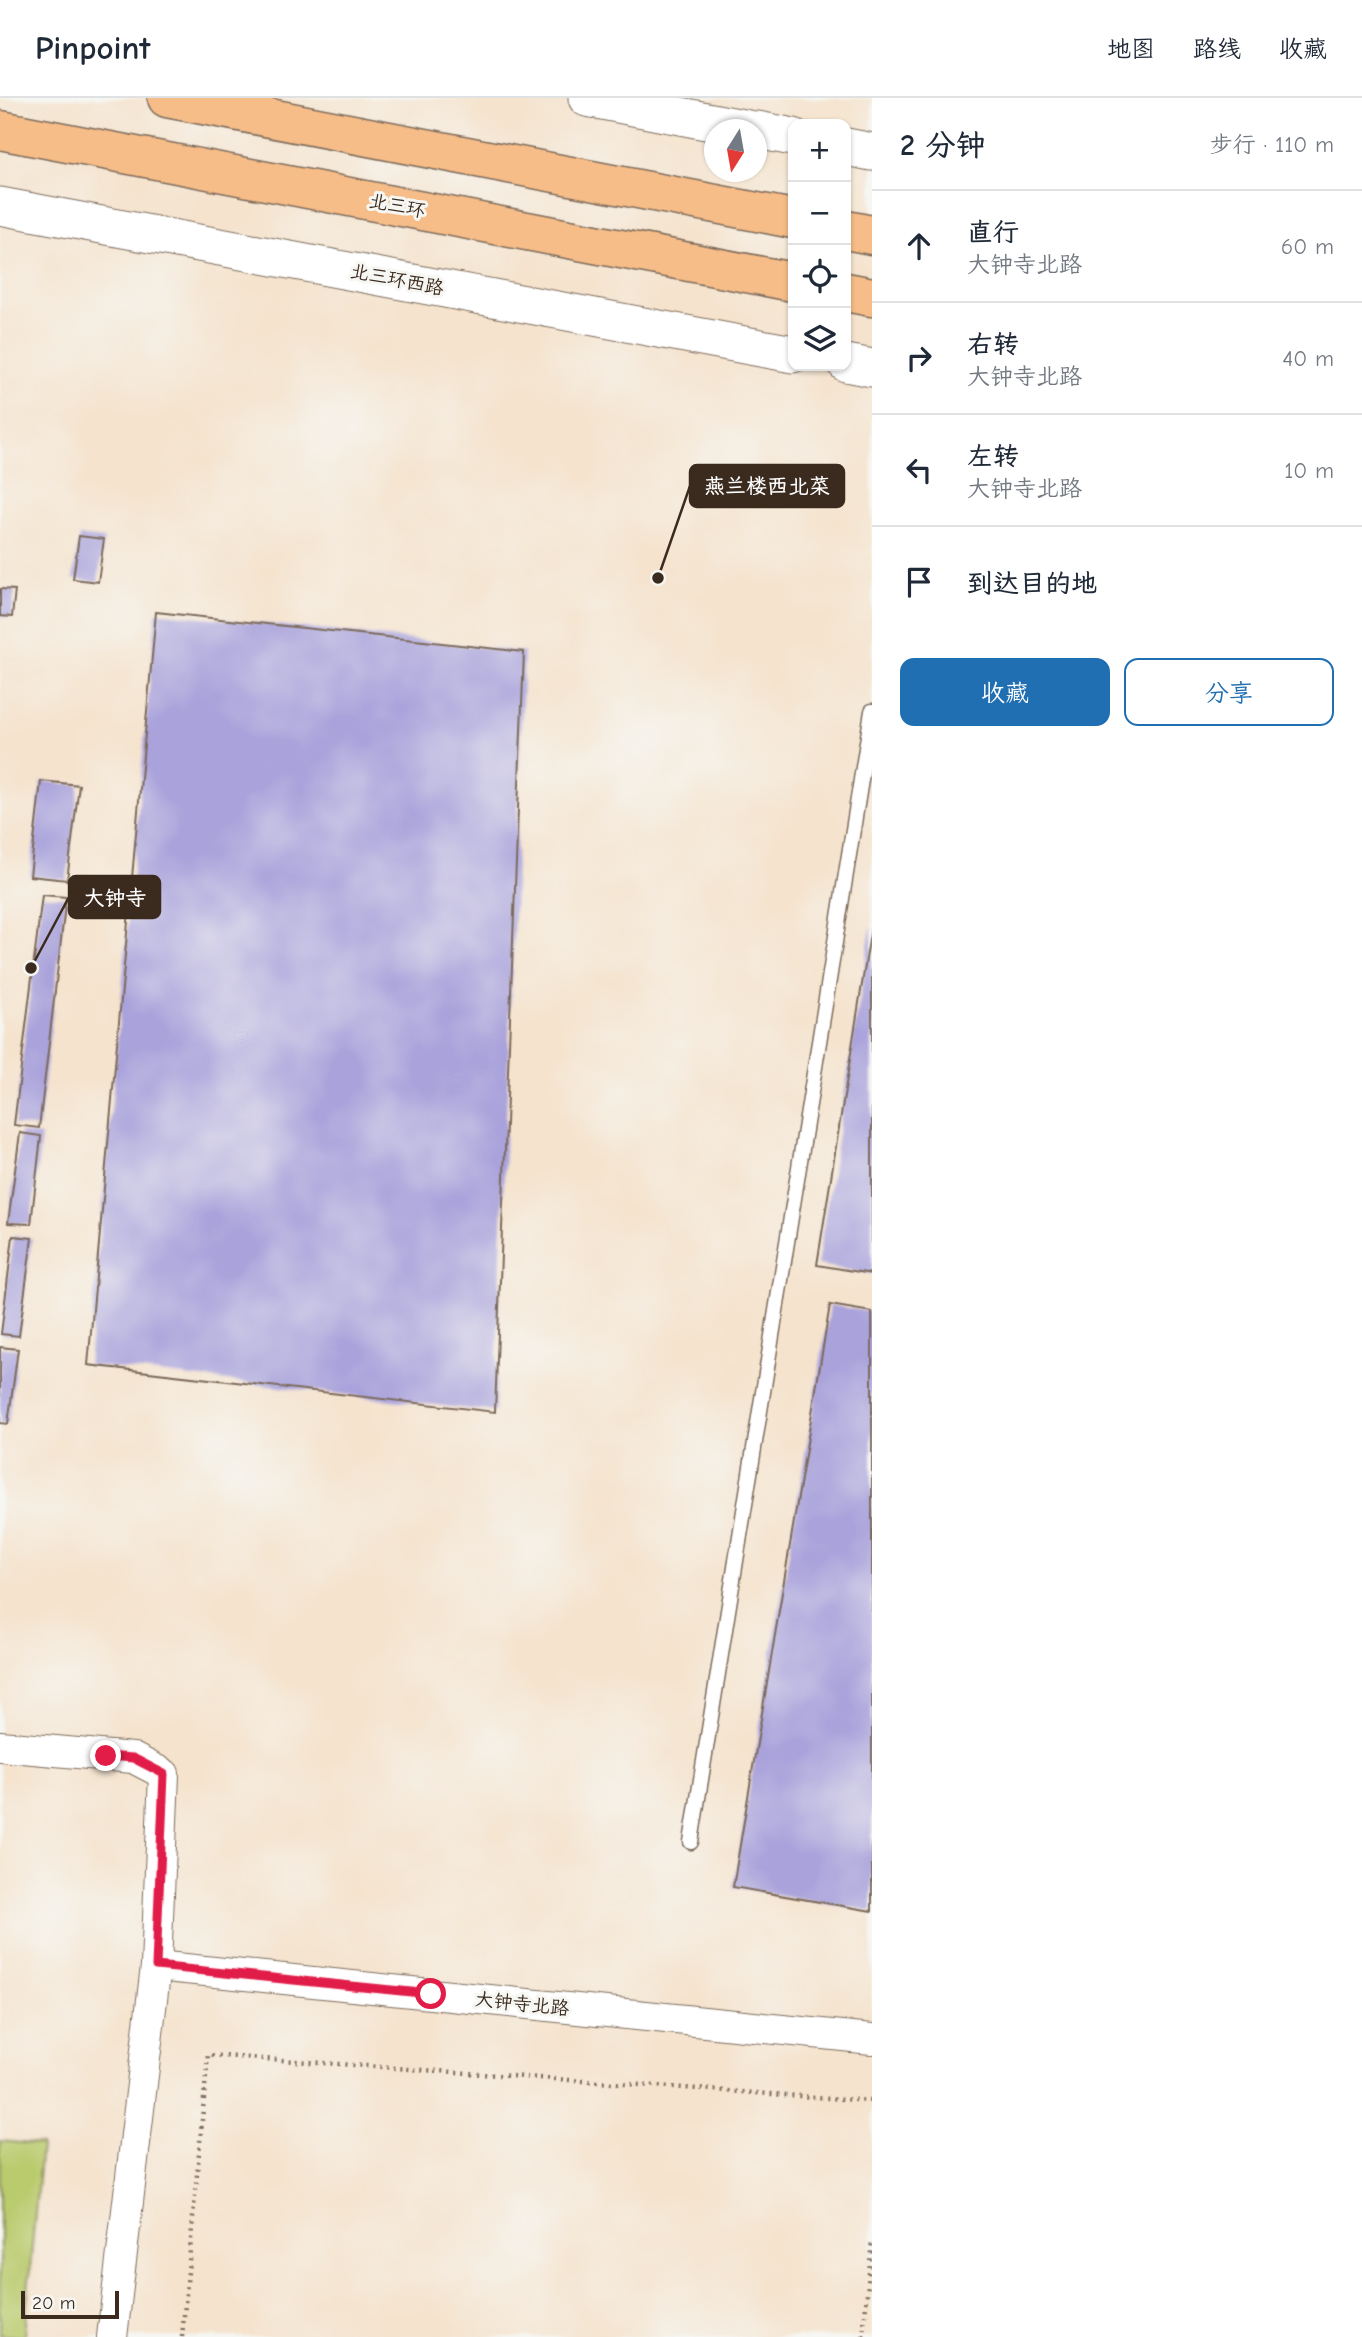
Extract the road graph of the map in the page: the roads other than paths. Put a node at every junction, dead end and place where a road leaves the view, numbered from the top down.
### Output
1 (167, 98) edge
2 (587, 98) edge
3 (704, 120) edge
4 (0, 130) edge
5 (767, 132) edge
6 (788, 136) edge
7 (851, 148) edge
8 (872, 152) edge
9 (0, 206) edge
10 (788, 218) edge
11 (851, 231) edge
12 (872, 235) edge
13 (788, 281) edge
14 (851, 293) edge
15 (872, 297) edge
16 (788, 353) edge
17 (851, 364) edge
18 (872, 368) edge
19 (872, 710) edge
20 (0, 1746) edge
21 (691, 1842) dead end
22 (156, 1966) junction
23 (872, 2039) edge
24 (112, 2337) edge

1 - 10 highway
2 - 3 street
4 - 13 highway, 北三环
5 - 6 street
7 - 8 street
9 - 16 street, 北三环西路
11 - 12 highway
14 - 15 highway
17 - 18 street
19 - 21 lane
20 - 22 street
22 - 23 street, 大钟寺北路
22 - 24 street

